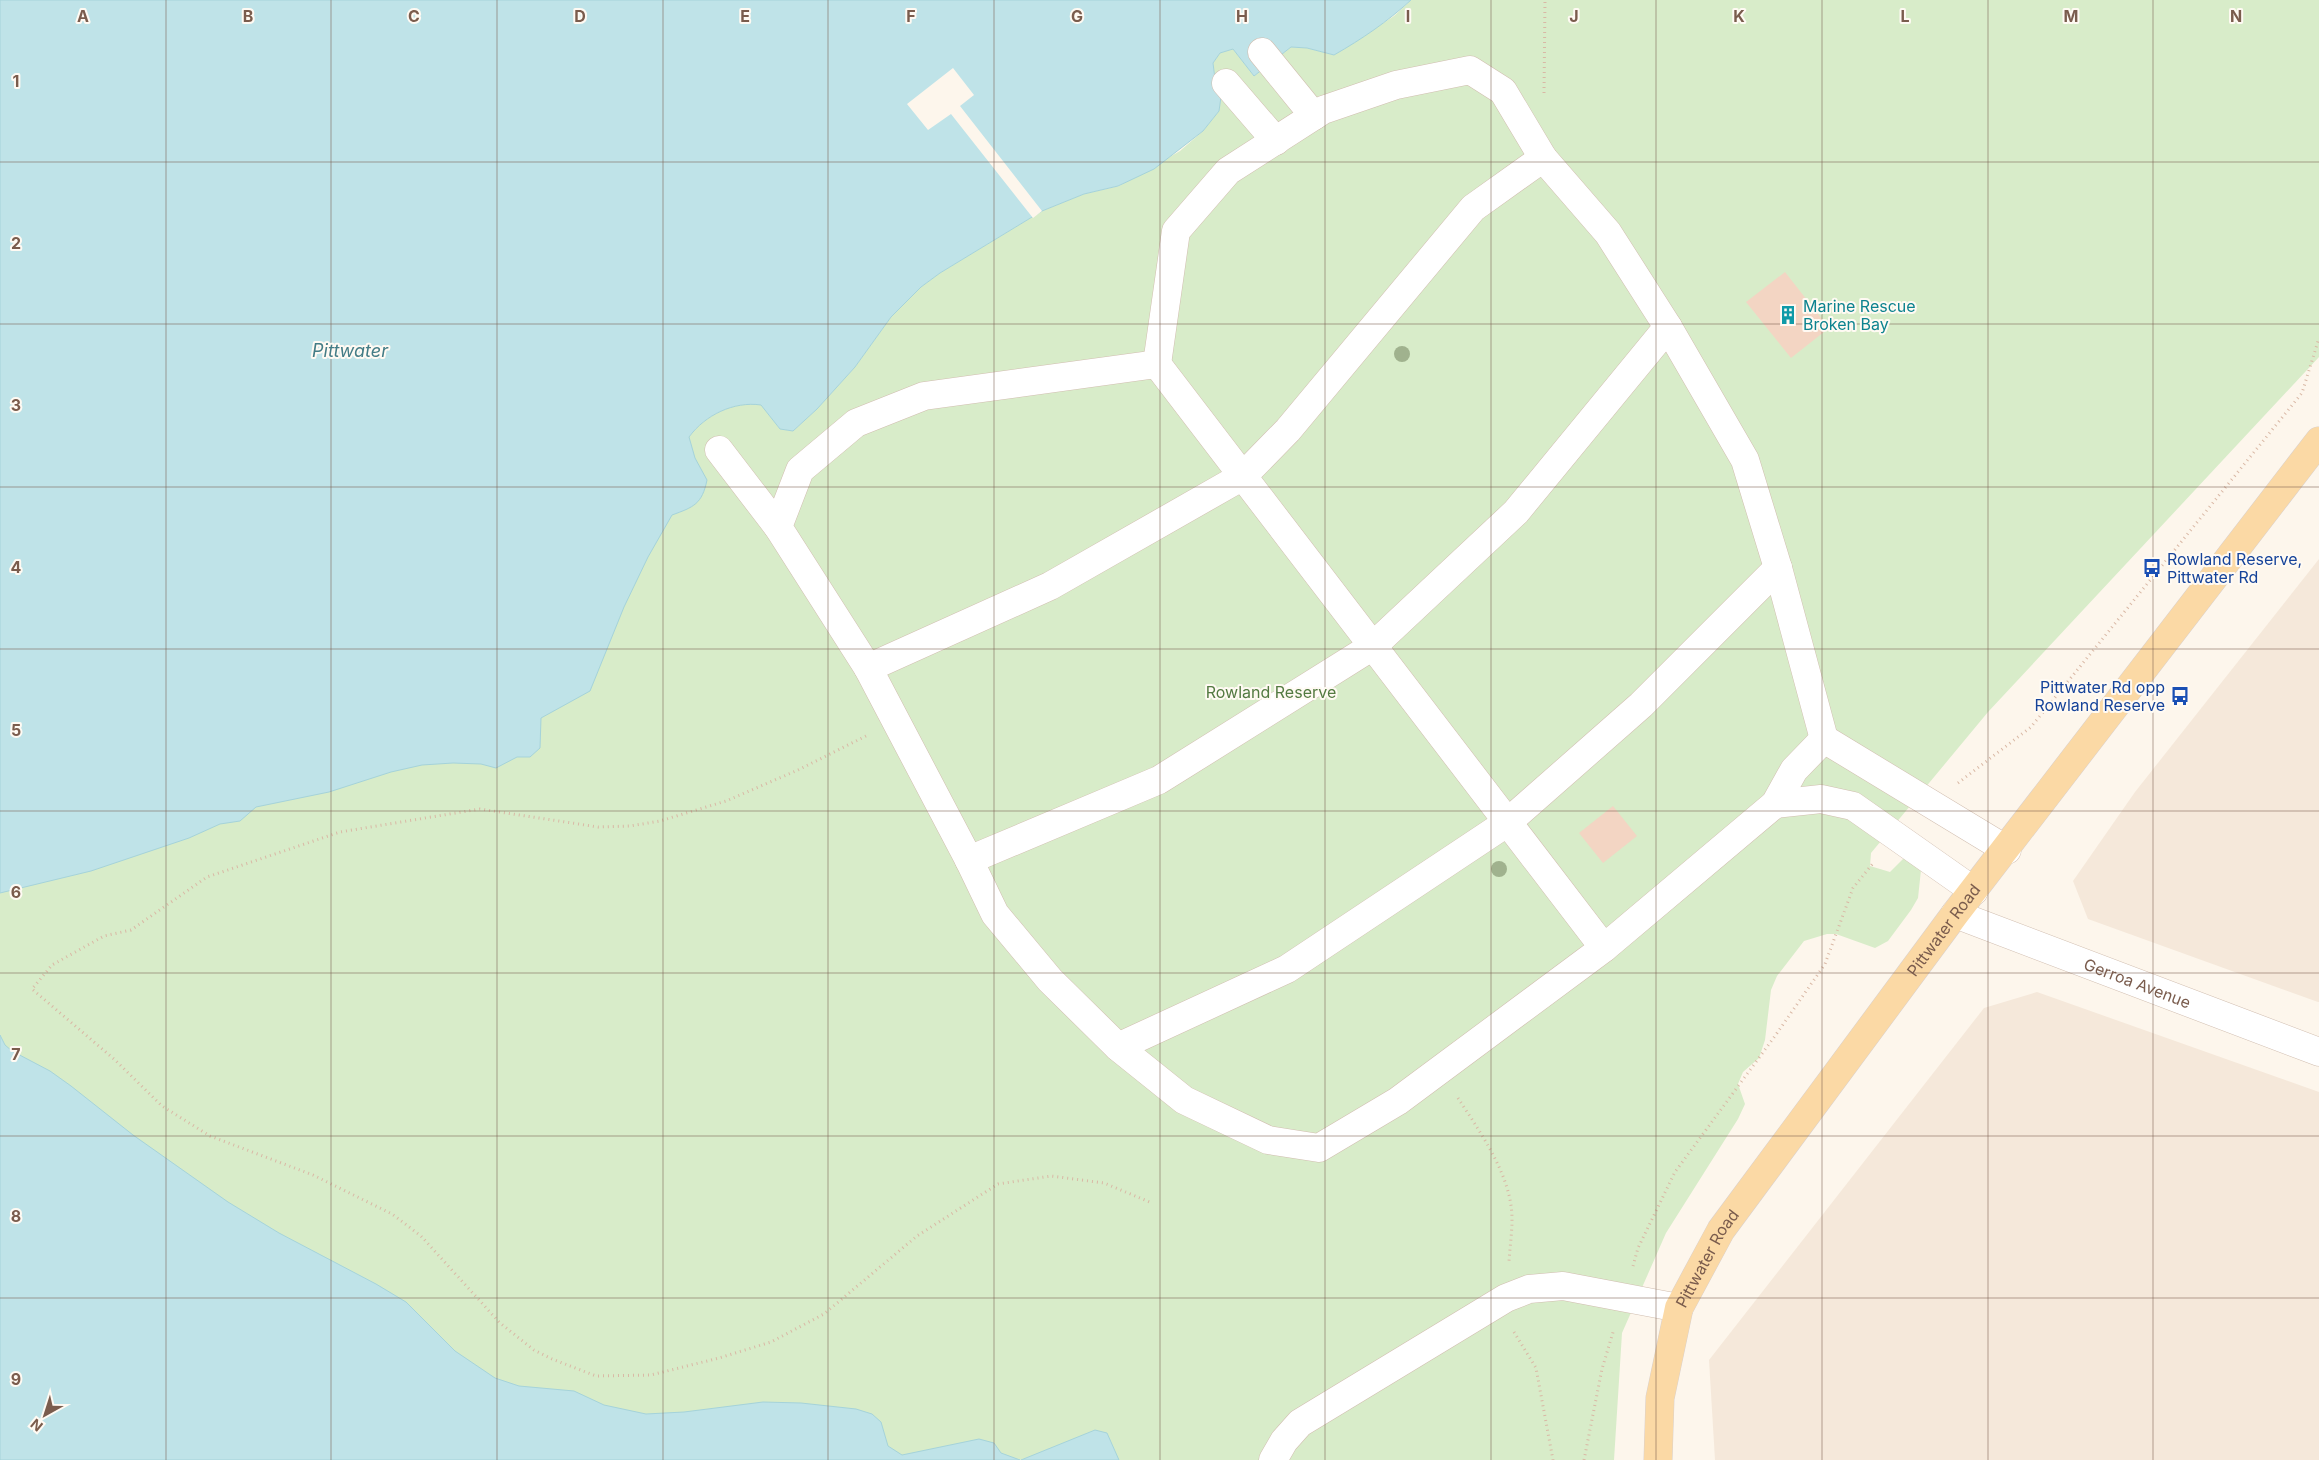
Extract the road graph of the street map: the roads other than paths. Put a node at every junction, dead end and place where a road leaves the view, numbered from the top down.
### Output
1 (1262, 52) dead end
2 (1226, 83) dead end
3 (1314, 116) junction
4 (1276, 141) junction
5 (1543, 158) junction
6 (1668, 327) junction
7 (1157, 364) junction
8 (2319, 441) edge
9 (719, 450) dead end
10 (1243, 476) junction
11 (778, 527) junction
12 (1778, 568) junction
13 (1373, 646) junction
14 (868, 668) junction
15 (1824, 739) junction
16 (1775, 804) junction
17 (1508, 822) junction
18 (2007, 850) junction
19 (969, 860) junction
20 (1974, 891) junction
21 (1955, 914) junction
22 (1604, 948) junction
23 (1118, 1047) junction
24 (2319, 1052) edge
25 (1679, 1308) junction
26 (1273, 1460) edge
27 (1658, 1460) edge

1 - 3 street
2 - 4 street
3 - 4 street
3 - 5 street
4 - 7 street
5 - 6 street
5 - 10 street
6 - 12 street
6 - 13 street
7 - 10 street
7 - 11 street
8 - 18 main road, Pittwater Road
9 - 11 street
10 - 13 street
10 - 14 street
11 - 14 street
12 - 15 street
12 - 17 street
13 - 17 street
13 - 19 street
14 - 19 street
15 - 16 street
15 - 18 street
16 - 20 street
16 - 22 street
17 - 22 street
17 - 23 street
18 - 20 main road, Pittwater Road
19 - 23 street
20 - 21 main road, Pittwater Road
21 - 24 street, Gerroa Avenue
21 - 25 main road, Pittwater Road
22 - 23 street
25 - 26 street
25 - 27 main road, Pittwater Road

